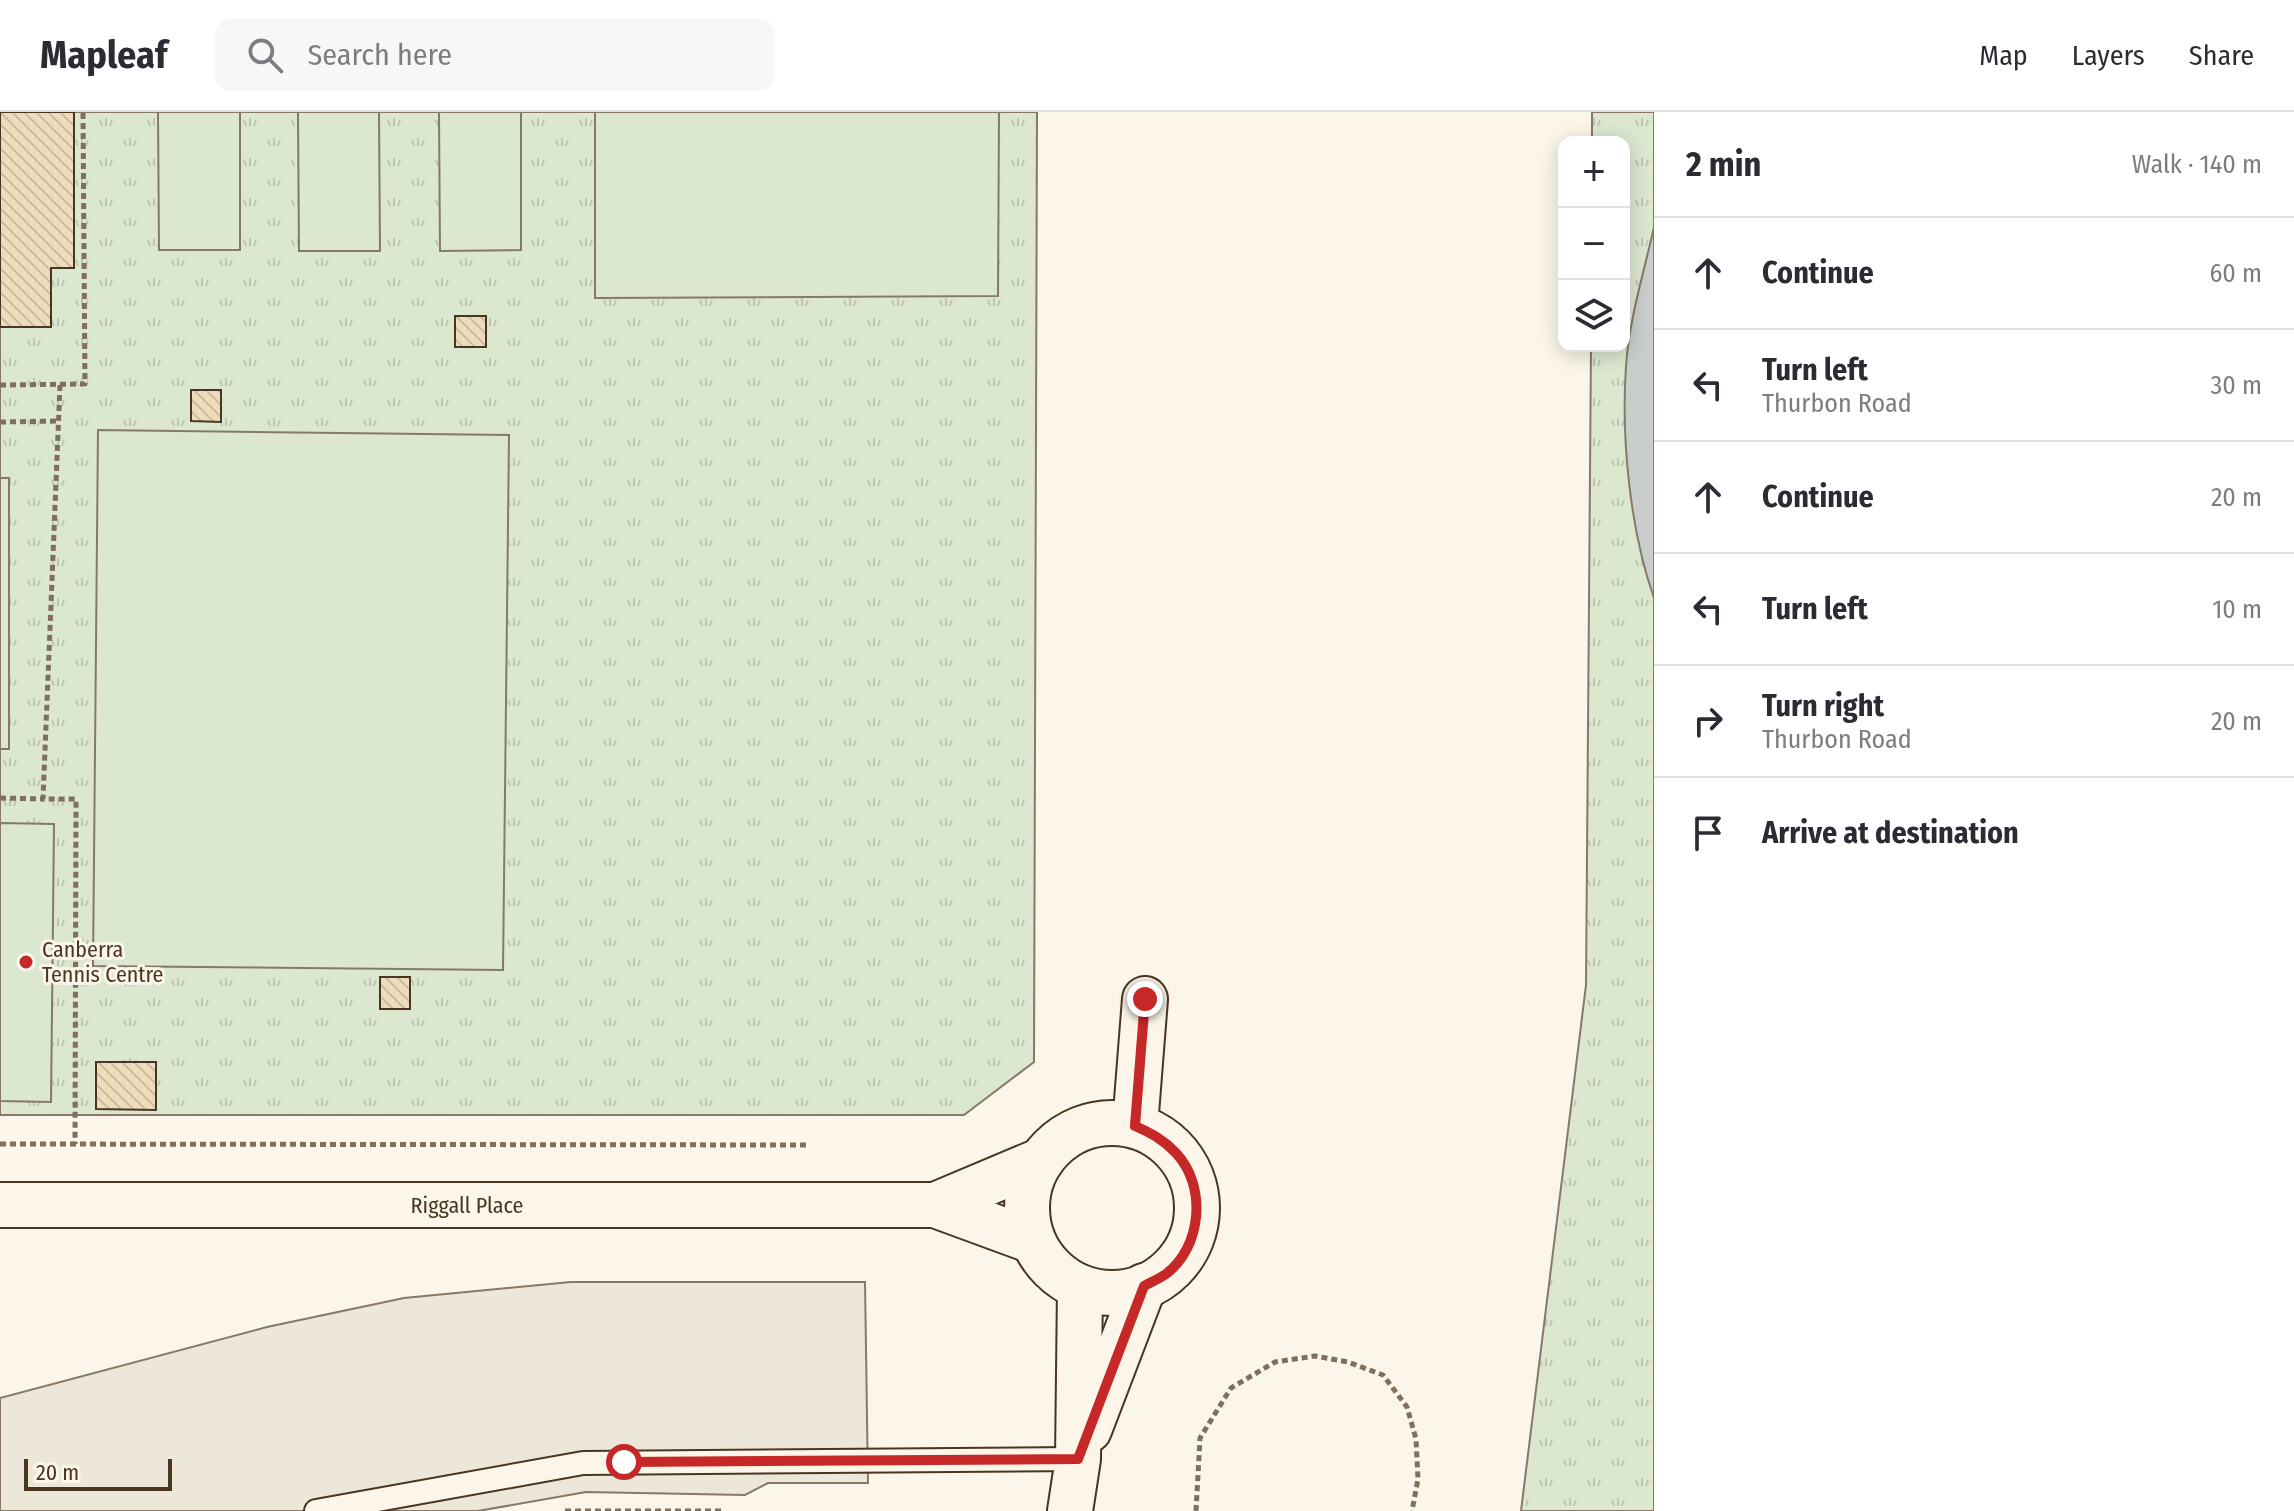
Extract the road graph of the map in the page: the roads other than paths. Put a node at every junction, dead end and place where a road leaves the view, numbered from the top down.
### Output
1 (1145, 999) dead end
2 (1135, 1126) junction
3 (1042, 1160) junction
4 (0, 1205) edge
5 (935, 1205) junction
6 (1033, 1241) junction
7 (1144, 1286) junction
8 (1080, 1287) junction
9 (1078, 1459) junction
10 (316, 1511) edge
11 (1070, 1511) edge

1 - 2 street
2 - 3 street
2 - 7 street
3 - 5 street, Riggall Place
3 - 6 street
4 - 5 street, Riggall Place
5 - 6 street, Riggall Place
6 - 8 street
7 - 8 street
7 - 9 street
8 - 9 street
9 - 10 lane
9 - 11 street

